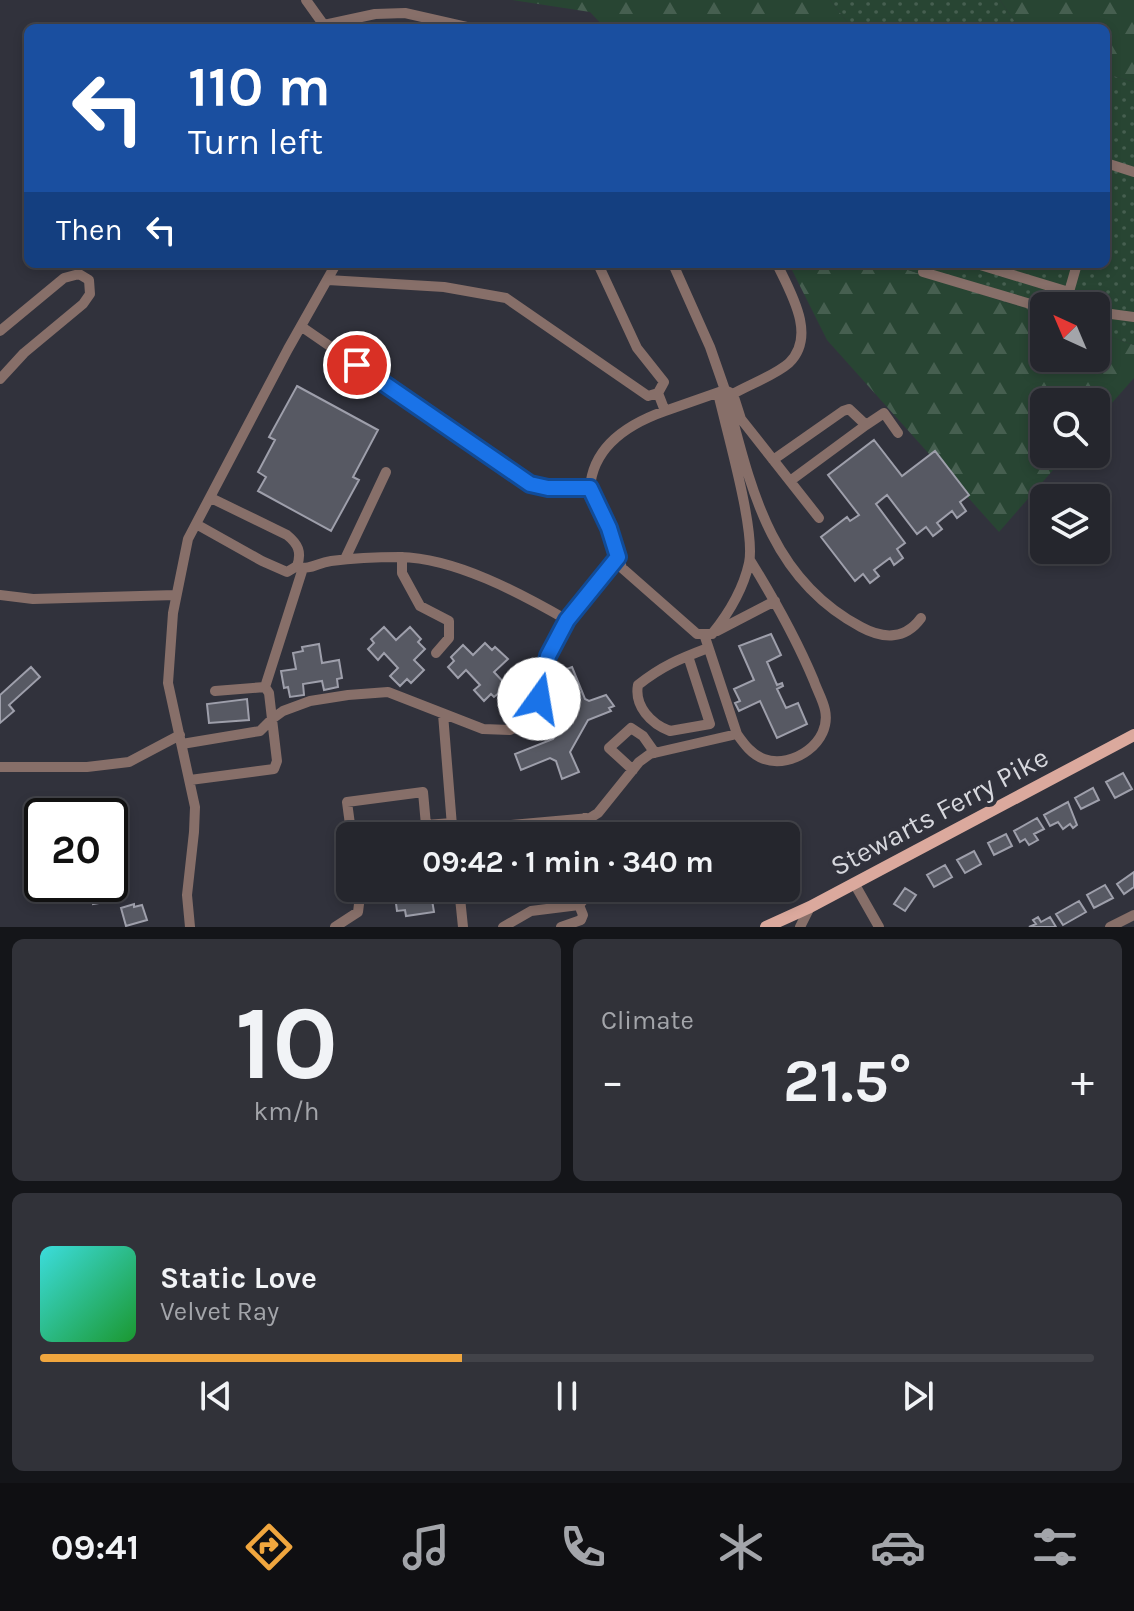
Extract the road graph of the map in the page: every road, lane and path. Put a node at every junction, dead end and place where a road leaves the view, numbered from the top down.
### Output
1 (306, 0) edge
2 (323, 24) edge
3 (337, 24) edge
4 (453, 24) edge
5 (1110, 164) edge
6 (1134, 172) edge
7 (334, 268) edge
8 (600, 268) edge
9 (675, 268) edge
10 (779, 268) edge
11 (990, 268) edge
12 (1076, 268) edge
13 (923, 272) dead end
14 (328, 280) junction
15 (1069, 292) joint
16 (1030, 304) edge
17 (1110, 314) edge
18 (1134, 317) edge
19 (302, 327) junction
20 (0, 331) edge
21 (0, 379) edge
22 (725, 392) junction
23 (658, 393) junction
24 (665, 411) junction
25 (866, 425) junction
26 (898, 433) dead end
27 (773, 460) junction
28 (386, 472) dead end
29 (790, 481) junction
30 (590, 488) junction
31 (211, 498) junction
32 (819, 518) dead end
33 (196, 524) junction
34 (402, 557) junction
35 (618, 557) junction
36 (345, 559) junction
37 (750, 560) junction
38 (300, 567) junction
39 (0, 595) edge
40 (176, 595) junction
41 (775, 601) junction
42 (921, 618) dead end
43 (567, 620) junction
44 (708, 634) junction
45 (708, 648) junction
46 (436, 653) dead end
47 (688, 656) junction
48 (265, 687) junction
49 (215, 691) dead end
50 (443, 714) junction
51 (272, 719) junction
52 (737, 734) junction
53 (1134, 735) edge
54 (181, 740) junction
55 (655, 753) junction
56 (0, 767) edge
57 (633, 770) junction
58 (190, 780) junction
59 (585, 818) junction
60 (350, 822) edge
61 (426, 822) edge
62 (452, 822) edge
63 (541, 822) edge
64 (586, 822) edge
65 (854, 883) junction
66 (359, 902) edge
67 (460, 902) edge
68 (582, 902) edge
69 (579, 905) junction
70 (810, 907) junction
71 (1134, 915) edge
72 (190, 927) edge
73 (335, 927) edge
74 (463, 927) edge
75 (503, 927) edge
76 (561, 927) edge
77 (766, 927) edge
78 (800, 927) edge
79 (879, 927) edge
80 (1110, 927) edge

1 - 2 street
3 - 4 street
5 - 6 street
7 - 14 street
8 - 23 street
9 - 22 street
10 - 22 street
11 - 15 street
12 - 15 street
13 - 16 street
14 - 19 street
14 - 23 street
17 - 18 street
19 - 30 street
19 - 31 street
20 - 21 street
22 - 24 street
22 - 27 street
22 - 37 street
22 - 42 street
23 - 24 street
24 - 30 street
25 - 26 street
25 - 27 street
25 - 29 street
27 - 29 street
28 - 36 street
29 - 32 street
30 - 35 street
31 - 33 street
31 - 38 street
33 - 38 street
33 - 40 street
34 - 36 street
34 - 43 street
34 - 46 street
35 - 43 street
35 - 44 street
36 - 38 street
37 - 41 street
37 - 44 street
38 - 48 street
39 - 40 street
40 - 54 street
41 - 44 street
41 - 52 street
43 - 50 street
44 - 45 street
45 - 47 street
45 - 52 street
47 - 47 street
48 - 49 street
48 - 51 street
50 - 51 street
50 - 62 street
51 - 54 street
51 - 58 street
52 - 55 street
53 - 65 main road, Stewarts Ferry Pike
54 - 56 street
54 - 58 street
55 - 57 street
55 - 57 street
57 - 59 street
58 - 72 street
59 - 63 street
59 - 64 street
60 - 61 street
65 - 70 main road, Stewarts Ferry Pike
65 - 79 street
66 - 73 street
67 - 74 street
68 - 69 street
69 - 75 street
69 - 76 street
70 - 77 main road, Stewarts Ferry Pike
70 - 78 street
71 - 80 street

